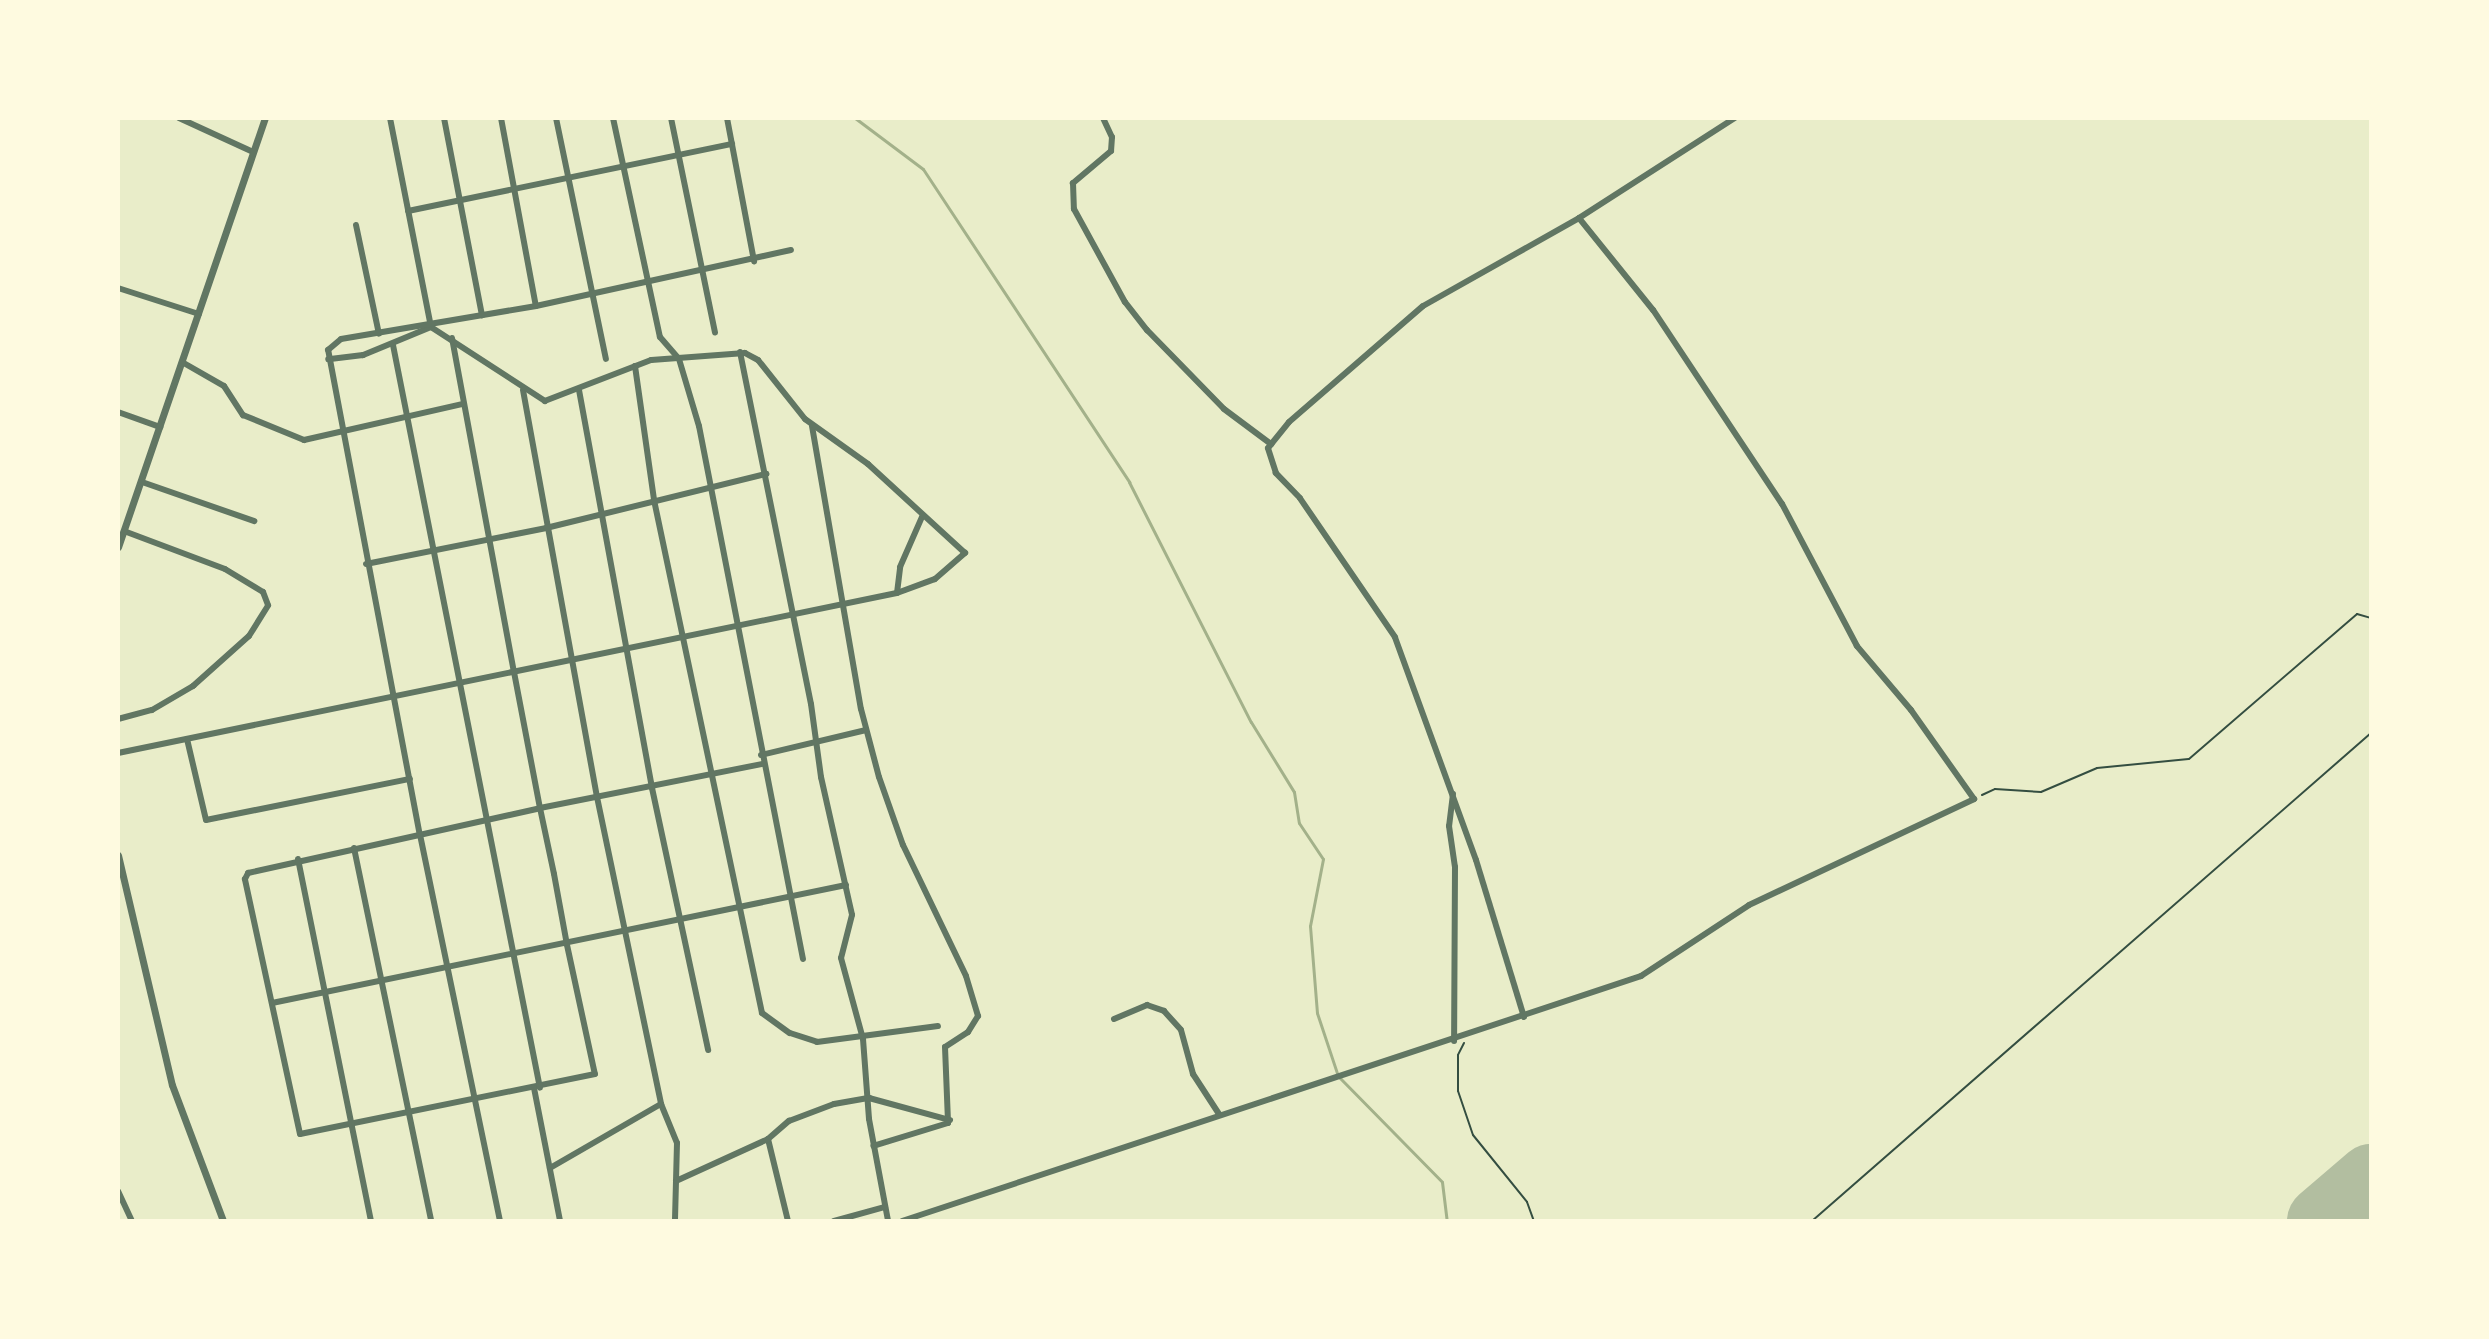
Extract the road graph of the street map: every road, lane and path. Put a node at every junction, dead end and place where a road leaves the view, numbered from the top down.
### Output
1 (179, 118) edge
2 (265, 118) edge
3 (390, 118) edge
4 (444, 118) edge
5 (501, 118) edge
6 (556, 118) edge
7 (613, 118) edge
8 (671, 118) edge
9 (727, 118) edge
10 (1103, 118) edge
11 (1735, 118) edge
12 (732, 144) junction
13 (253, 152) junction
14 (679, 157) junction
15 (624, 169) junction
16 (568, 180) junction
17 (516, 192) junction
18 (461, 201) junction
19 (408, 211) junction
20 (1579, 218) junction
21 (356, 225) dead end
22 (791, 250) dead end
23 (754, 261) junction
24 (700, 271) junction
25 (647, 282) junction
26 (118, 288) edge
27 (592, 295) junction
28 (536, 306) junction
29 (199, 314) junction
30 (482, 315) junction
31 (430, 322) junction
32 (715, 333) dead end
33 (379, 334) junction
34 (452, 338) junction
35 (393, 345) junction
36 (740, 352) junction
37 (328, 359) junction
38 (606, 359) dead end
39 (679, 359) junction
40 (182, 362) junction
41 (635, 366) junction
42 (523, 390) junction
43 (579, 390) junction
44 (463, 404) junction
45 (118, 412) edge
46 (407, 414) junction
47 (812, 425) junction
48 (160, 427) junction
49 (340, 429) junction
50 (1271, 444) junction
51 (766, 474) junction
52 (142, 482) junction
53 (711, 487) junction
54 (654, 500) junction
55 (602, 512) junction
56 (922, 517) junction
57 (254, 521) dead end
58 (546, 528) junction
59 (124, 531) junction
60 (490, 540) junction
61 (118, 547) edge
62 (434, 551) junction
63 (366, 564) junction
64 (897, 593) junction
65 (845, 604) junction
66 (793, 614) junction
67 (2371, 618) edge
68 (738, 627) junction
69 (683, 637) junction
70 (625, 649) junction
71 (570, 661) junction
72 (514, 672) junction
73 (459, 683) junction
74 (396, 698) junction
75 (118, 719) edge
76 (866, 730) junction
77 (2371, 733) edge
78 (187, 739) junction
79 (814, 744) junction
80 (118, 753) edge
81 (761, 755) junction
82 (763, 764) junction
83 (709, 775) junction
84 (410, 779) junction
85 (652, 788) junction
86 (1453, 794) junction
87 (597, 797) junction
88 (1974, 799) junction
89 (540, 808) junction
90 (486, 822) junction
91 (420, 836) junction
92 (354, 848) junction
93 (118, 855) edge
94 (298, 859) junction
95 (846, 885) junction
96 (122, 891) edge
97 (790, 897) junction
98 (736, 908) junction
99 (679, 919) junction
100 (624, 931) junction
101 (567, 945) junction
102 (511, 954) junction
103 (803, 959) dead end
104 (448, 966) junction
105 (384, 981) junction
106 (326, 991) junction
107 (272, 1003) junction
108 (1524, 1017) junction
109 (1114, 1019) dead end
110 (938, 1026) dead end
111 (1468, 1037) junction
112 (863, 1039) junction
113 (1454, 1041) junction
114 (708, 1050) dead end
115 (537, 1088) junction
116 (869, 1098) junction
117 (476, 1101) junction
118 (661, 1104) junction
119 (410, 1114) junction
120 (1219, 1114) junction
121 (950, 1120) junction
122 (350, 1126) junction
123 (768, 1139) junction
124 (873, 1146) junction
125 (550, 1168) junction
126 (676, 1181) junction
127 (118, 1191) edge
128 (885, 1207) junction
129 (132, 1221) edge
130 (223, 1221) edge
131 (371, 1221) edge
132 (431, 1221) edge
133 (500, 1221) edge
134 (560, 1221) edge
135 (675, 1221) edge
136 (788, 1221) edge
137 (834, 1221) edge
138 (888, 1221) edge
139 (902, 1221) edge
140 (1534, 1221) edge
141 (1812, 1221) edge

1 - 13 street
2 - 13 street
3 - 19 street
4 - 18 street
5 - 17 street
6 - 16 street
7 - 15 street
8 - 14 street
9 - 12 street
10 - 50 street
11 - 20 street
12 - 14 street
12 - 23 street
13 - 29 street
14 - 15 street
14 - 24 street
15 - 16 street
15 - 25 street
16 - 17 street
16 - 27 street
17 - 18 street
17 - 28 street
18 - 19 street
18 - 30 street
19 - 31 street
20 - 50 street
20 - 88 street
21 - 33 street
22 - 23 street
23 - 24 street
24 - 25 street
24 - 32 street
25 - 27 street
25 - 39 street
26 - 29 street
27 - 28 street
27 - 38 street
28 - 30 street
29 - 40 street
30 - 31 street
31 - 33 street
33 - 37 street
34 - 35 street
34 - 42 street
34 - 44 street
35 - 37 street
35 - 46 street
36 - 39 street
36 - 47 street
36 - 51 street
37 - 49 street
39 - 41 street
39 - 53 street
40 - 48 street
40 - 49 street
41 - 43 street
41 - 54 street
42 - 43 street
42 - 58 street
43 - 55 street
44 - 46 street
44 - 60 street
45 - 48 street
46 - 49 street
46 - 62 street
47 - 56 street
47 - 65 street
48 - 52 street
49 - 63 street
50 - 86 street
51 - 53 street
51 - 66 street
52 - 57 street
52 - 59 street
53 - 54 street
53 - 68 street
54 - 55 street
54 - 69 street
55 - 58 street
55 - 70 street
56 - 64 street
56 - 64 street
58 - 60 street
58 - 71 street
59 - 61 street
59 - 75 street
60 - 62 street
60 - 72 street
62 - 63 street
62 - 73 street
63 - 74 street
64 - 65 street
65 - 66 street
65 - 76 street
66 - 68 street
66 - 79 street
67 - 88 path
68 - 69 street
68 - 81 street
69 - 70 street
69 - 83 street
70 - 71 street
70 - 85 street
71 - 72 street
71 - 87 street
72 - 73 street
72 - 89 street
73 - 74 street
73 - 90 street
74 - 78 street
74 - 84 street
76 - 79 street
76 - 121 street
77 - 141 path
78 - 80 street
78 - 84 street
79 - 81 street
79 - 95 street
81 - 82 street
82 - 83 street
82 - 97 street
83 - 85 street
83 - 98 street
84 - 91 street
85 - 87 street
85 - 99 street
86 - 108 street
86 - 113 street
87 - 89 street
87 - 100 street
88 - 108 street
89 - 90 street
89 - 101 street
90 - 91 street
90 - 102 street
91 - 92 street
91 - 104 street
92 - 94 street
92 - 105 street
93 - 96 street
94 - 106 street
94 - 107 street
95 - 97 street
95 - 112 street
96 - 130 street
97 - 98 street
97 - 103 street
98 - 99 street
98 - 112 street
99 - 100 street
99 - 114 street
100 - 101 street
100 - 118 street
101 - 102 street
101 - 115 street
102 - 104 street
102 - 115 street
104 - 105 street
104 - 117 street
105 - 106 street
105 - 119 street
106 - 107 street
106 - 122 street
107 - 122 street
108 - 111 street
109 - 120 street
110 - 112 street
111 - 113 street
111 - 140 path
112 - 116 street
113 - 120 street
115 - 117 street
115 - 125 street
116 - 121 street
116 - 123 street
116 - 124 street
117 - 119 street
117 - 133 street
118 - 125 street
118 - 126 street
119 - 122 street
119 - 132 street
120 - 139 street
121 - 124 street
122 - 131 street
123 - 126 street
123 - 136 street
124 - 128 street
125 - 134 street
126 - 135 street
127 - 129 street
128 - 137 street
128 - 138 street

